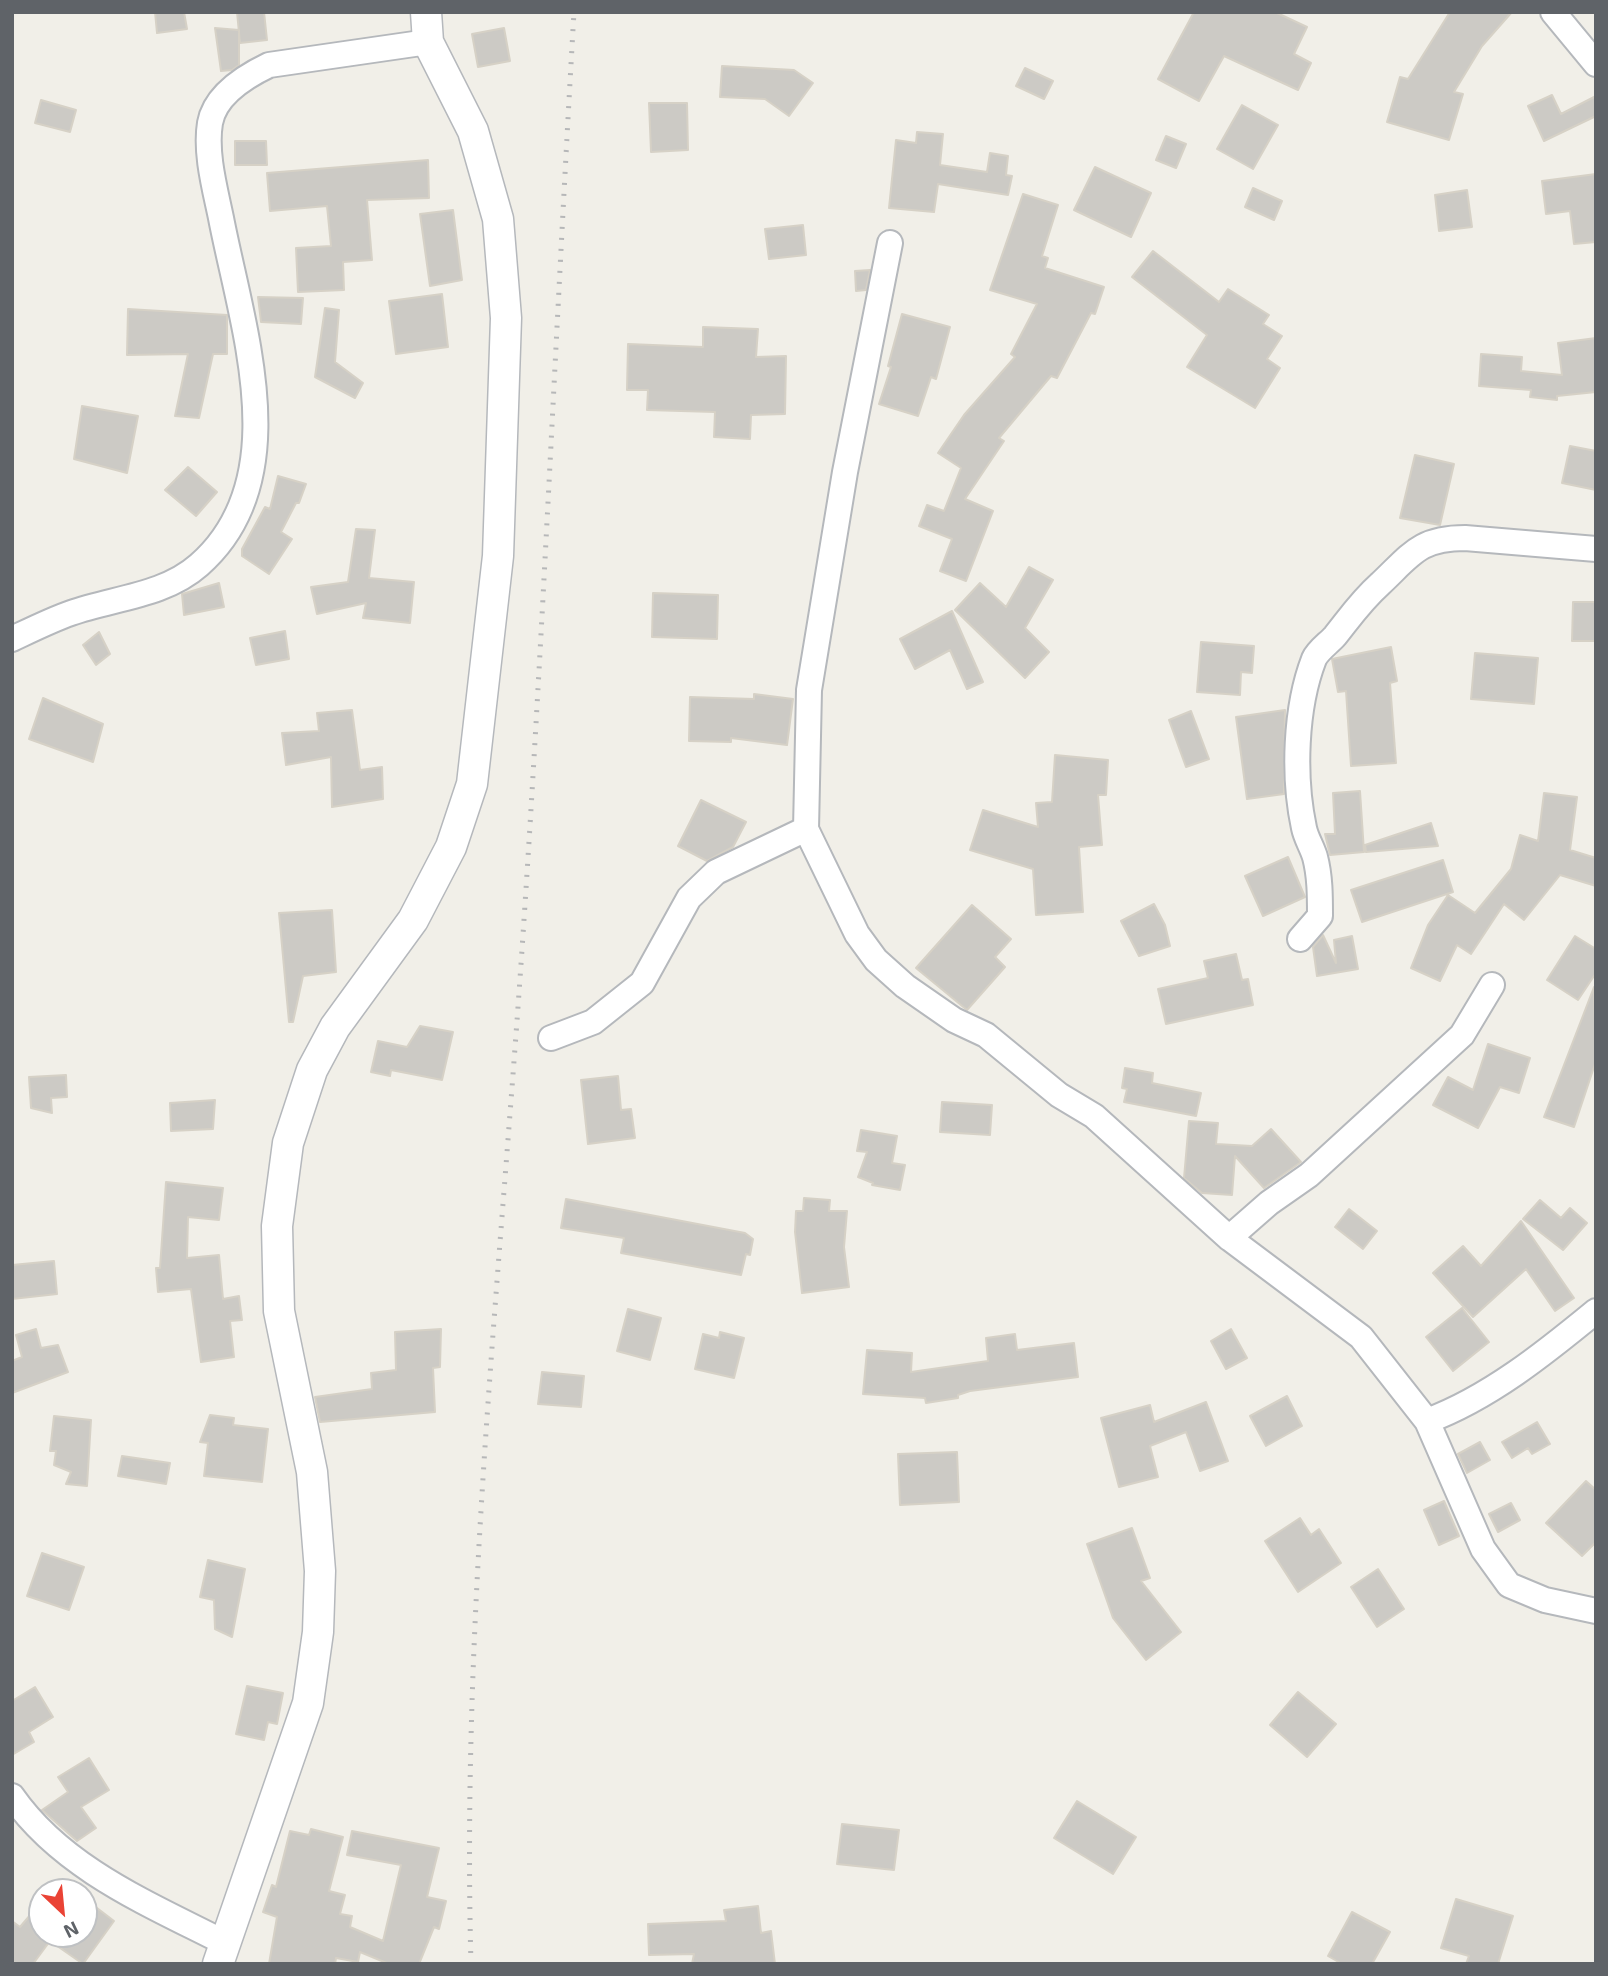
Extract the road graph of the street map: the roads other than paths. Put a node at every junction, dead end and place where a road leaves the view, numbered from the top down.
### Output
1 (426, 12) edge
2 (1553, 12) edge
3 (428, 42) junction
4 (1596, 64) edge
5 (890, 243) dead end
6 (1596, 549) edge
7 (12, 639) edge
8 (806, 829) junction
9 (1300, 939) dead end
10 (1492, 985) dead end
11 (551, 1038) dead end
12 (1229, 1238) junction
13 (1596, 1311) edge
14 (1427, 1421) junction
15 (1596, 1611) edge
16 (12, 1796) edge
17 (221, 1954) edge

1 - 3 street
2 - 4 street
3 - 7 street
3 - 17 street
5 - 8 street
6 - 9 street
8 - 11 street
8 - 12 street
10 - 12 street
12 - 14 street
13 - 14 street
14 - 15 street
16 - 17 street

